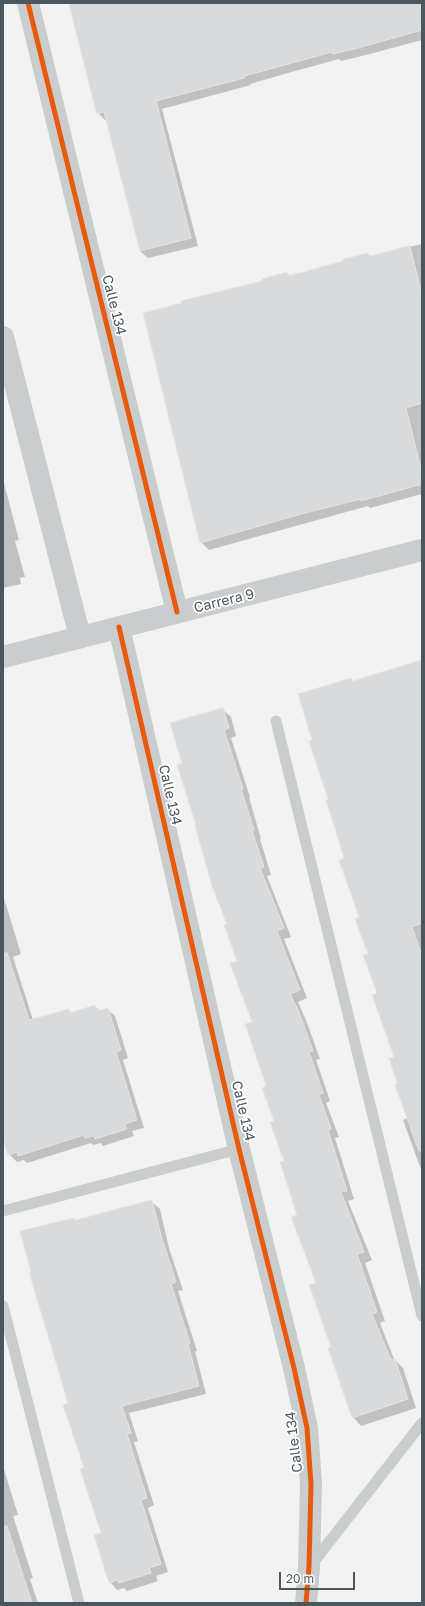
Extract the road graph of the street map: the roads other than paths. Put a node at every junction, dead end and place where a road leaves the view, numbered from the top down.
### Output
1 (28, 3) edge
2 (3, 337) edge
3 (422, 550) edge
4 (177, 612) junction
5 (119, 627) junction
6 (80, 637) junction
7 (3, 657) edge
8 (276, 722) dead end
9 (239, 1149) junction
10 (3, 1211) edge
11 (3, 1306) edge
12 (422, 1316) edge
13 (422, 1423) edge
14 (309, 1567) junction
15 (79, 1603) edge
16 (306, 1603) edge

1 - 4 street, Calle 134
2 - 6 street
3 - 4 street, Carrera 9
4 - 5 street, Carrera 9
5 - 6 street, Carrera 9
5 - 9 street, Calle 134
6 - 7 street, Carrera 9
8 - 12 lane
9 - 10 lane
9 - 14 street, Calle 134
11 - 15 lane
13 - 14 lane
14 - 16 street, Calle 134

